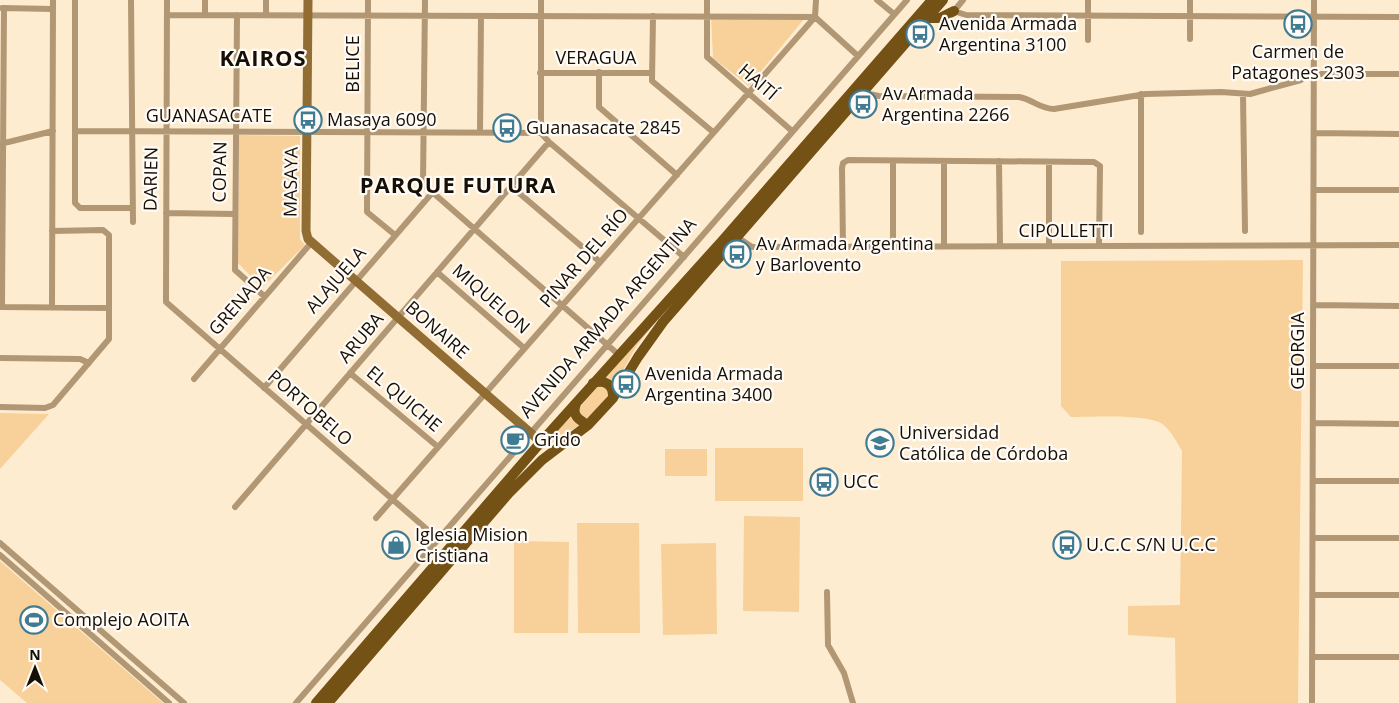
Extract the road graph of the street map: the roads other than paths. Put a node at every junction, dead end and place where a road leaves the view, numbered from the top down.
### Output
1 (53, 0) edge
2 (75, 0) edge
3 (131, 0) edge
4 (167, 0) edge
5 (205, 0) edge
6 (266, 0) edge
7 (308, 0) edge
8 (368, 0) edge
9 (425, 0) edge
10 (541, 0) edge
11 (707, 0) edge
12 (816, 0) edge
13 (877, 0) edge
14 (907, 0) edge
15 (932, 0) edge
16 (944, 0) edge
17 (963, 0) edge
18 (1088, 0) edge
19 (1190, 0) edge
20 (1314, 0) edge
21 (2, 8) edge
22 (53, 9) junction
23 (954, 12) junction
24 (894, 14) junction
25 (167, 15) junction
26 (205, 15) junction
27 (237, 15) junction
28 (266, 15) junction
29 (308, 15) junction
30 (368, 16) junction
31 (425, 16) junction
32 (481, 16) junction
33 (540, 16) junction
34 (653, 16) junction
35 (707, 16) junction
36 (1088, 16) junction
37 (1190, 16) junction
38 (815, 17) junction
39 (1314, 17) junction
40 (1399, 17) edge
41 (928, 18) junction
42 (1190, 39) dead end
43 (1088, 40) dead end
44 (858, 56) junction
45 (599, 72) junction
46 (652, 72) junction
47 (540, 73) junction
48 (1314, 74) junction
49 (1399, 74) edge
50 (1301, 80) dead end
51 (748, 93) junction
52 (864, 93) junction
53 (1141, 94) junction
54 (1243, 95) junction
55 (133, 130) junction
56 (75, 131) junction
57 (167, 131) junction
58 (235, 131) junction
59 (308, 131) junction
60 (792, 131) junction
61 (53, 132) junction
62 (368, 132) junction
63 (424, 132) junction
64 (480, 132) junction
65 (713, 132) junction
66 (542, 133) junction
67 (1315, 133) junction
68 (1399, 134) edge
69 (549, 142) junction
70 (1, 143) edge
71 (894, 161) junction
72 (944, 161) junction
73 (999, 161) junction
74 (1049, 162) junction
75 (676, 175) junction
76 (512, 187) junction
77 (1314, 190) junction
78 (1399, 190) edge
79 (432, 193) junction
80 (133, 208) junction
81 (166, 213) junction
82 (234, 214) junction
83 (638, 218) junction
84 (133, 222) dead end
85 (474, 230) junction
86 (52, 231) junction
87 (1245, 231) dead end
88 (1141, 232) dead end
89 (395, 235) junction
90 (737, 236) junction
91 (311, 243) junction
92 (1314, 245) junction
93 (893, 246) junction
94 (944, 246) junction
95 (1000, 246) junction
96 (1049, 246) junction
97 (1099, 246) junction
98 (1399, 246) edge
99 (843, 247) junction
100 (684, 257) junction
101 (600, 262) junction
102 (437, 272) junction
103 (356, 280) junction
104 (264, 296) junction
105 (165, 298) joint
106 (1313, 305) junction
107 (562, 306) junction
108 (1399, 306) edge
109 (1, 307) edge
110 (52, 307) junction
111 (110, 308) junction
112 (398, 317) junction
113 (607, 346) junction
114 (524, 348) junction
115 (219, 349) junction
116 (619, 355) junction
117 (0, 358) edge
118 (89, 363) junction
119 (1313, 366) junction
120 (1399, 366) edge
121 (350, 373) junction
122 (194, 380) dead end
123 (593, 383) junction
124 (264, 388) junction
125 (485, 393) junction
126 (613, 398) junction
127 (576, 403) junction
128 (0, 407) edge
129 (1313, 423) junction
130 (1399, 424) edge
131 (307, 425) junction
132 (588, 425) junction
133 (530, 432) junction
134 (542, 442) junction
135 (438, 447) junction
136 (1313, 481) junction
137 (1399, 481) edge
138 (392, 500) junction
139 (235, 507) dead end
140 (376, 518) dead end
141 (1313, 538) junction
142 (1399, 538) edge
143 (438, 539) junction
144 (0, 543) edge
145 (0, 554) edge
146 (827, 592) dead end
147 (1313, 595) junction
148 (1399, 595) edge
149 (1313, 657) junction
150 (1399, 657) edge
151 (169, 703) edge
152 (184, 703) edge
153 (296, 703) edge
154 (316, 703) edge
155 (328, 703) edge
156 (853, 703) edge
157 (1312, 703) edge

1 - 22 street
2 - 56 street
3 - 55 street
4 - 25 street, DARIEN
5 - 26 street
6 - 28 street
7 - 29 street, MASAYA
8 - 30 street, BELICE
9 - 31 street
10 - 33 street
11 - 35 street
12 - 38 street
13 - 24 street
14 - 24 street, AVENIDA ARMADA ARGENTINA
15 - 116 main road, AVENIDA ARMADA ARGENTINA
16 - 23 street
16 - 41 main road
17 - 23 street
18 - 36 street
19 - 37 street
20 - 39 street, GEORGIA
21 - 22 street
21 - 70 street
22 - 61 street
23 - 36 street
23 - 41 main road
24 - 44 street, AVENIDA ARMADA ARGENTINA
25 - 26 street
25 - 57 street, DARIEN
26 - 27 street
27 - 28 street
27 - 58 street, COPAN
28 - 29 street
29 - 30 street
29 - 59 street, MASAYA
30 - 31 street
30 - 62 street, BELICE
31 - 32 street
31 - 63 street
32 - 33 street
32 - 64 street
33 - 34 street
33 - 47 street
34 - 35 street
34 - 46 street
35 - 38 street
35 - 51 street, HAITÍ
36 - 37 street
36 - 43 street
37 - 39 street
37 - 42 street
38 - 44 street
38 - 51 street, PINAR DEL RÍO
39 - 40 street
39 - 48 street, GEORGIA
41 - 52 main road
44 - 60 street, AVENIDA ARMADA ARGENTINA
45 - 46 street, VERAGUA
45 - 47 street, VERAGUA
45 - 75 street
46 - 65 street
47 - 66 street
48 - 49 street
48 - 67 street, GEORGIA
50 - 54 street
51 - 60 street, HAITÍ
51 - 65 street, PINAR DEL RÍO
52 - 53 street
52 - 90 main road
53 - 54 street
53 - 88 street
54 - 87 street
55 - 56 street, GUANASACATE
55 - 57 street, GUANASACATE
55 - 80 street
56 - 80 street
57 - 58 street, GUANASACATE
57 - 81 street, DARIEN
58 - 59 street, GUANASACATE
58 - 82 street, COPAN
59 - 62 street, GUANASACATE
59 - 91 street, MASAYA
60 - 100 street, AVENIDA ARMADA ARGENTINA
61 - 70 street
61 - 86 street
62 - 63 street, GUANASACATE
62 - 89 street, BELICE
63 - 64 street, GUANASACATE
63 - 79 street
64 - 66 street, GUANASACATE
65 - 75 street, PINAR DEL RÍO
66 - 69 street
67 - 68 street
67 - 77 street, GEORGIA
69 - 76 street, ARUBA
69 - 83 street
70 - 109 street
71 - 72 street
71 - 93 street
71 - 99 street
72 - 73 street
72 - 94 street
73 - 74 street
73 - 95 street
74 - 96 street
74 - 97 street
75 - 83 street, PINAR DEL RÍO
76 - 85 street, ARUBA
76 - 101 street
77 - 78 street
77 - 92 street, GEORGIA
79 - 85 street
79 - 89 street, ALAJUELA
80 - 84 street
81 - 82 street
81 - 105 street, DARIEN
82 - 104 street, COPAN
83 - 100 street
83 - 101 street, PINAR DEL RÍO
85 - 102 street, ARUBA
85 - 107 street
86 - 110 street
86 - 111 street
89 - 103 street, ALAJUELA
90 - 99 street, CIPOLLETTI
90 - 126 main road
91 - 103 street, BONAIRE
91 - 104 street, GRENADA
92 - 97 street, CIPOLLETTI
92 - 98 street, CIPOLLETTI
92 - 106 street, GEORGIA
93 - 94 street, CIPOLLETTI
93 - 99 street, CIPOLLETTI
94 - 95 street, CIPOLLETTI
95 - 96 street, CIPOLLETTI
96 - 97 street, CIPOLLETTI
100 - 113 street, AVENIDA ARMADA ARGENTINA
101 - 107 street, PINAR DEL RÍO
102 - 112 street, ARUBA
102 - 114 street, MIQUELON
103 - 112 street, BONAIRE
103 - 124 street, ALAJUELA
104 - 115 street, GRENADA
105 - 115 street, PORTOBELO
106 - 108 street
106 - 119 street, GEORGIA
107 - 113 street
107 - 114 street, PINAR DEL RÍO
109 - 110 street
110 - 111 street
111 - 118 street
112 - 121 street, ARUBA
112 - 125 street, BONAIRE
113 - 116 street
113 - 133 street, AVENIDA ARMADA ARGENTINA
114 - 125 street, PINAR DEL RÍO
115 - 122 street, GRENADA
115 - 124 street, PORTOBELO
116 - 123 main road, AVENIDA ARMADA ARGENTINA
117 - 118 street
118 - 128 street
119 - 120 street
119 - 129 street, GEORGIA
121 - 131 street, ARUBA
121 - 135 street, EL QUICHE
123 - 126 main road
123 - 127 main road, AVENIDA ARMADA ARGENTINA
124 - 131 street, PORTOBELO
125 - 133 street, BONAIRE
125 - 135 street, PINAR DEL RÍO
126 - 132 main road
127 - 132 main road
127 - 134 main road, AVENIDA ARMADA ARGENTINA
129 - 130 street
129 - 136 street, GEORGIA
131 - 138 street, PORTOBELO
131 - 139 street, ARUBA
132 - 155 main road
133 - 134 street, BONAIRE
133 - 143 street, AVENIDA ARMADA ARGENTINA
134 - 154 main road, AVENIDA ARMADA ARGENTINA
135 - 138 street, PINAR DEL RÍO
136 - 137 street
136 - 141 street, GEORGIA
138 - 140 street, PINAR DEL RÍO
138 - 143 street, PORTOBELO
141 - 142 street
141 - 147 street, GEORGIA
143 - 153 street, AVENIDA ARMADA ARGENTINA
144 - 152 street
145 - 151 street
146 - 156 street
147 - 148 street
147 - 149 street, GEORGIA
149 - 150 street
149 - 157 street, GEORGIA

